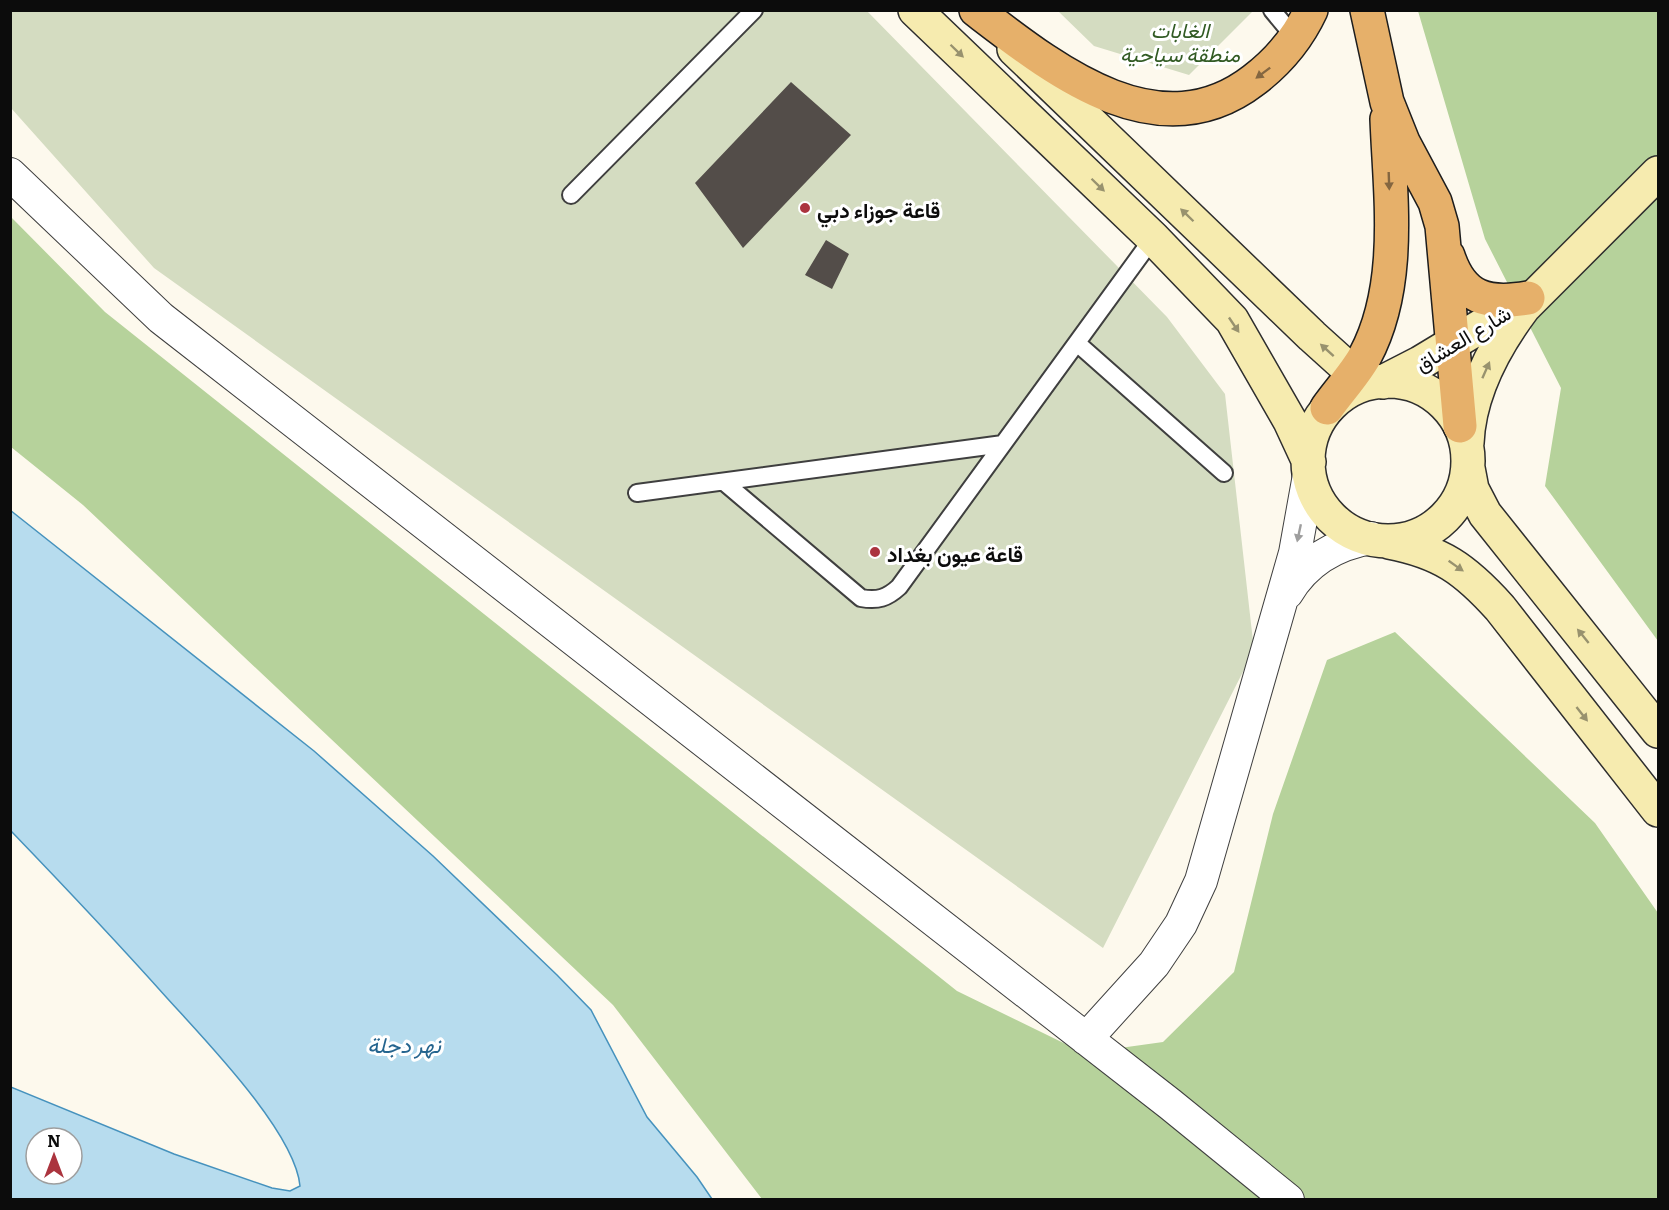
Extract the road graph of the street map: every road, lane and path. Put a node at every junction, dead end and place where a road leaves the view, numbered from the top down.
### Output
1 (754, 10) edge
2 (915, 10) edge
3 (975, 10) edge
4 (1272, 10) edge
5 (1311, 10) edge
6 (1366, 10) edge
7 (1296, 39) junction
8 (1387, 102) junction
9 (1659, 173) edge
10 (10, 174) edge
11 (571, 195) dead end
12 (1153, 238) junction
13 (1444, 246) junction
14 (1535, 294) junction
15 (1077, 343) junction
16 (1453, 344) junction
17 (1370, 379) junction
18 (1327, 408) joint
19 (1004, 444) junction
20 (1465, 447) junction
21 (1309, 469) junction
22 (1224, 473) dead end
23 (724, 482) junction
24 (637, 493) dead end
25 (1376, 539) junction
26 (1279, 607) junction
27 (1659, 731) edge
28 (1659, 810) edge
29 (1086, 1039) junction
30 (1288, 1200) edge

1 - 11 lane
2 -> 12 main road
7 -> 3 highway
17 -> 3 main road
4 - 7 lane
5 - 7 highway
6 - 8 highway
8 - 13 highway
8 -> 17 highway
9 - 14 main road, شارع العشاق
10 - 29 street
12 - 15 lane
12 -> 21 main road
13 - 14 highway
13 - 16 highway
14 - 16 main road, شارع العشاق
20 -> 14 main road, شارع العشاق
15 - 19 lane
15 - 22 lane
16 - 17 main road, شارع العشاق
16 - 20 highway
17 - 18 highway
17 - 20 main road
18 - 21 main road
19 - 23 lane
19 - 23 lane
20 - 25 main road
27 -> 20 main road
21 - 25 main road
21 -> 26 street
23 - 24 lane
25 - 26 street
25 -> 28 main road
26 - 29 street
29 - 30 street

